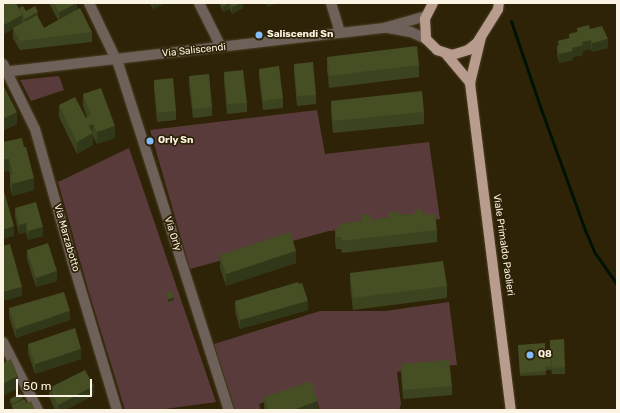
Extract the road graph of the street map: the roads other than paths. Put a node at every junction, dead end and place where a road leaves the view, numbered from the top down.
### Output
1 (89, 3) edge
2 (199, 3) edge
3 (331, 3) edge
4 (433, 3) edge
5 (507, 3) edge
6 (499, 6) edge
7 (426, 16) junction
8 (384, 28) junction
9 (340, 33) junction
10 (481, 37) junction
11 (426, 39) junction
12 (221, 48) junction
13 (446, 54) junction
14 (116, 59) junction
15 (4, 69) edge
16 (470, 83) junction
17 (3, 342) edge
18 (14, 363) junction
19 (3, 368) edge
20 (38, 410) edge
21 (117, 410) edge
22 (229, 410) edge
23 (511, 410) edge

1 - 14 street, Via Orly
2 - 12 street
3 - 9 street
4 - 7 main road
5 - 6 main road
6 - 10 main road, Viale Primaldo Paolieri
7 - 8 street, Via Saliscendi
7 - 11 main road
8 - 9 street, Via Saliscendi
8 - 11 street, Via Saliscendi
9 - 12 street, Via Saliscendi
10 - 13 main road, Viale Primaldo Paolieri
10 - 16 main road, Viale Primaldo Paolieri
11 - 13 main road
12 - 14 street, Via Saliscendi
13 - 16 main road
14 - 15 street, Via Saliscendi
14 - 22 street, Via Orly
15 - 21 street, Via Marzabotto
16 - 23 main road, Viale Primaldo Paolieri
17 - 18 street
18 - 19 street
18 - 20 street

